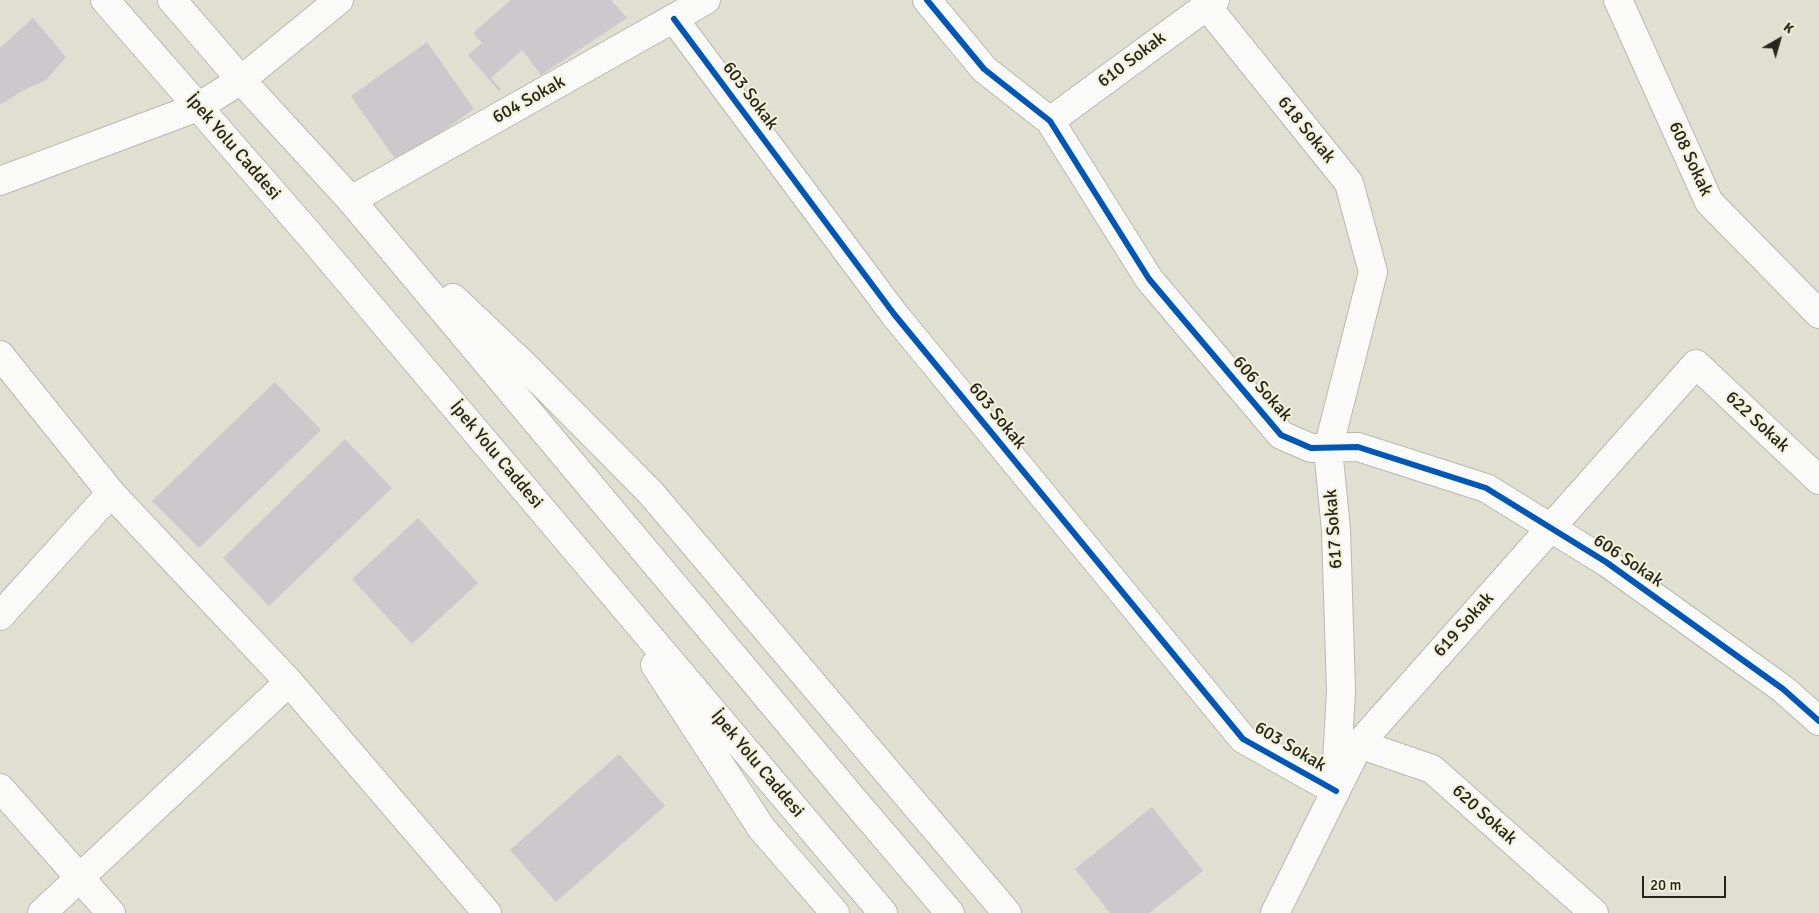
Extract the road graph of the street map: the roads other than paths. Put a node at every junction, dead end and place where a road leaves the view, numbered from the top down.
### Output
1 (105, 0) edge
2 (172, 0) edge
3 (339, 0) edge
4 (706, 0) edge
5 (927, 0) edge
6 (1618, 0) edge
7 (1210, 3) edge
8 (674, 19) junction
9 (241, 80) junction
10 (198, 107) junction
11 (1050, 121) junction
12 (0, 181) edge
13 (351, 200) junction
14 (1373, 272) joint
15 (1819, 314) edge
16 (0, 355) edge
17 (1696, 364) joint
18 (1328, 449) junction
19 (1819, 480) edge
20 (111, 493) junction
21 (1550, 528) junction
22 (588, 564) junction
23 (0, 616) edge
24 (289, 682) junction
25 (1819, 721) edge
26 (1359, 744) junction
27 (0, 788) edge
28 (1336, 791) junction
29 (80, 877) junction
30 (42, 913) edge
31 (111, 913) edge
32 (487, 913) edge
33 (835, 913) edge
34 (883, 913) edge
35 (950, 913) edge
36 (1007, 913) edge
37 (1275, 913) edge
38 (1594, 913) edge

1 - 10 main road, İpek Yolu Caddesi
2 - 9 main road
3 - 9 main road
4 - 8 main road, 604 Sokak
5 - 11 main road, 606 Sokak
6 - 15 main road, 608 Sokak
7 - 11 main road, 610 Sokak
7 - 14 main road, 618 Sokak
8 - 13 main road, 604 Sokak
8 - 28 main road, 603 Sokak
9 - 10 main road
9 - 13 main road
10 - 12 main road
10 - 22 main road, İpek Yolu Caddesi
11 - 18 main road, 606 Sokak
13 - 35 main road
13 - 36 main road
14 - 18 main road, 617 Sokak
16 - 20 main road
17 - 19 main road, 622 Sokak
17 - 21 main road, 619 Sokak
18 - 21 main road, 606 Sokak
18 - 28 main road, 617 Sokak
20 - 23 main road
20 - 24 main road
21 - 25 main road, 606 Sokak
21 - 26 main road, 619 Sokak
22 - 33 main road
22 - 34 main road, İpek Yolu Caddesi
24 - 29 main road
24 - 32 main road
26 - 28 main road, 619 Sokak
26 - 38 main road, 620 Sokak
27 - 29 main road
28 - 37 main road, 619 Sokak
29 - 30 main road
29 - 31 main road

